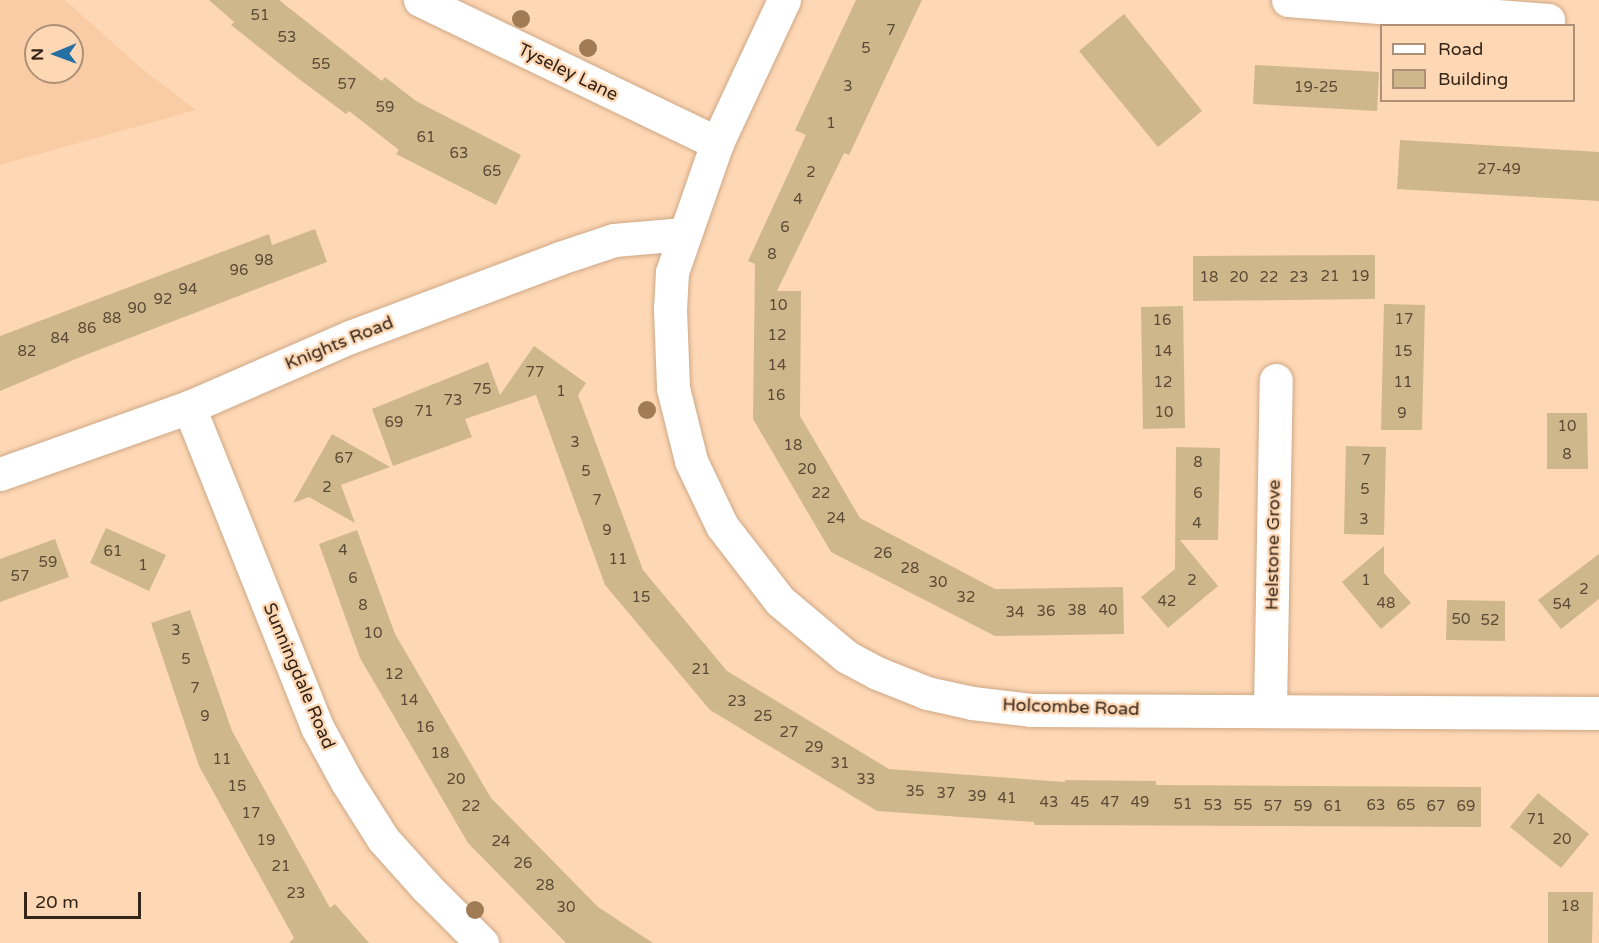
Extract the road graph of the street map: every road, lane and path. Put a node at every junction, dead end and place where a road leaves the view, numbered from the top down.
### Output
1 (420, 0) edge
2 (784, 0) edge
3 (1288, 0) edge
4 (1548, 20) dead end
5 (717, 143) junction
6 (684, 234) junction
7 (1276, 380) dead end
8 (189, 407) junction
9 (0, 474) edge
10 (1270, 709) junction
11 (1599, 713) edge
12 (482, 943) edge

1 - 5 street, Tyseley Lane
2 - 5 street, Holcombe Road
3 - 4 street
5 - 6 street, Holcombe Road
6 - 8 street, Knights Road
6 - 10 street, Holcombe Road
7 - 10 street, Helstone Grove
8 - 9 street, Knights Road
8 - 12 street, Sunningdale Road
10 - 11 street, Holcombe Road

